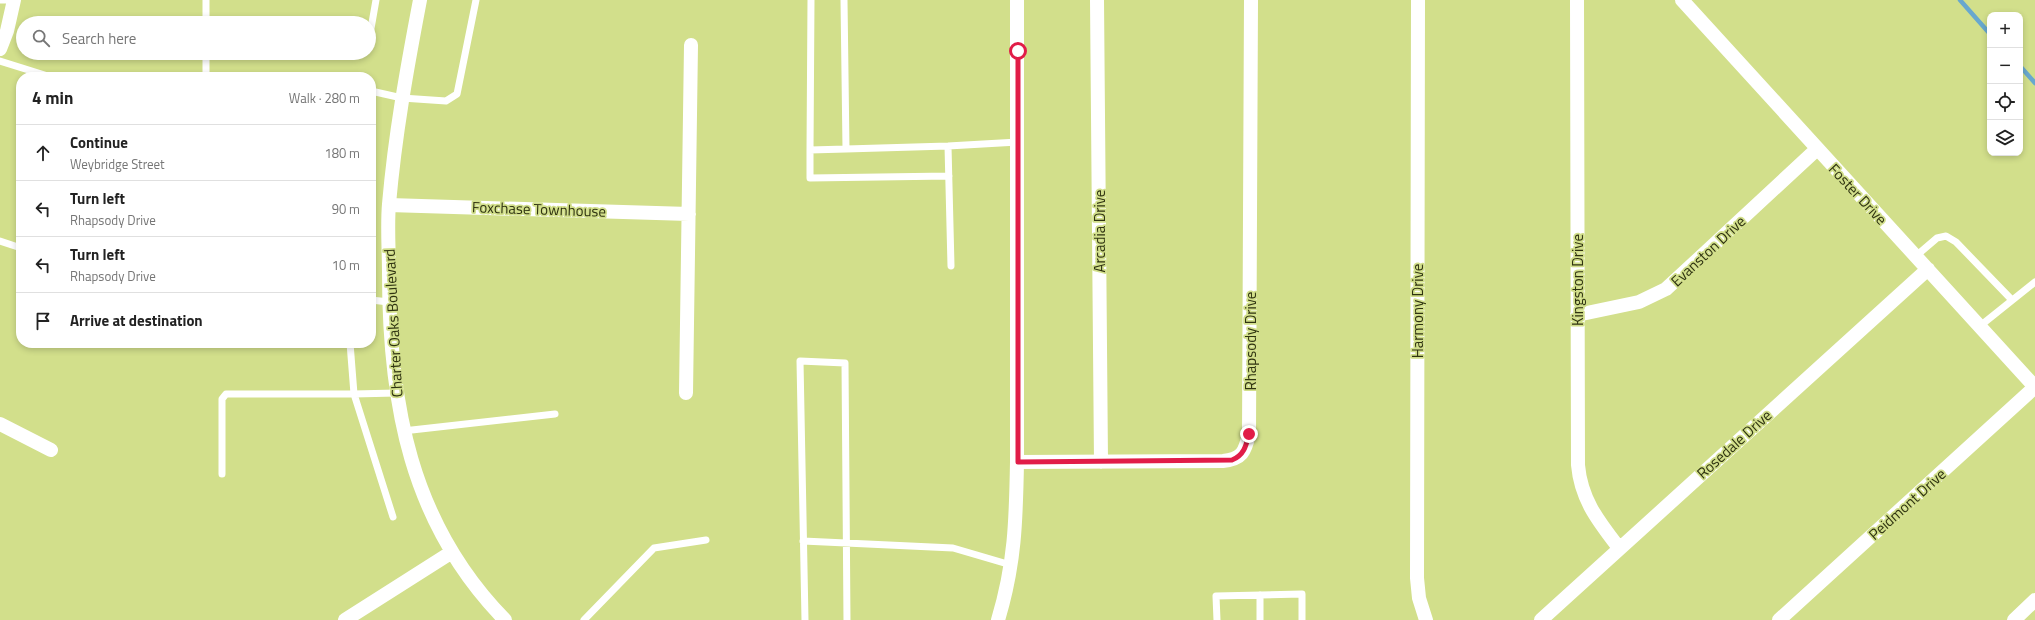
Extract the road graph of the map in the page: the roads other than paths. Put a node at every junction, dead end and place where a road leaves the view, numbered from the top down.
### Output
1 (1, 0) edge
2 (14, 0) edge
3 (206, 0) edge
4 (376, 0) edge
5 (420, 0) edge
6 (476, 0) edge
7 (811, 0) edge
8 (844, 0) edge
9 (1017, 0) edge
10 (1097, 0) edge
11 (1251, 0) edge
12 (1418, 0) edge
13 (1577, 0) edge
14 (1682, 0) edge
15 (206, 16) edge
16 (373, 16) edge
17 (692, 45) dead end
18 (0, 49) edge
19 (206, 60) edge
20 (0, 61) edge
21 (35, 72) edge
22 (206, 72) edge
23 (376, 92) edge
24 (402, 98) junction
25 (1018, 142) junction
26 (948, 146) junction
27 (846, 149) junction
28 (1817, 149) junction
29 (810, 150) junction
30 (949, 176) junction
31 (389, 205) junction
32 (689, 214) junction
33 (0, 241) edge
34 (16, 246) edge
35 (1916, 256) junction
36 (951, 266) dead end
37 (1928, 269) junction
38 (2035, 282) edge
39 (2012, 300) junction
40 (376, 301) edge
41 (389, 302) junction
42 (1577, 315) junction
43 (1980, 326) junction
44 (350, 348) edge
45 (2035, 387) edge
46 (686, 393) dead end
47 (354, 394) junction
48 (396, 394) junction
49 (555, 414) dead end
50 (0, 424) edge
51 (403, 431) junction
52 (51, 450) dead end
53 (1018, 462) junction
54 (1101, 462) junction
55 (222, 474) dead end
56 (393, 517) dead end
57 (706, 540) dead end
58 (803, 541) junction
59 (846, 542) junction
60 (1619, 548) junction
61 (452, 552) junction
62 (1012, 565) junction
63 (1260, 595) junction
64 (2035, 600) edge
65 (345, 620) edge
66 (505, 620) edge
67 (584, 620) edge
68 (805, 620) edge
69 (847, 620) edge
70 (998, 620) edge
71 (1217, 620) edge
72 (1260, 620) edge
73 (1302, 620) edge
74 (1426, 620) edge
75 (1541, 620) edge
76 (1779, 620) edge
77 (2014, 620) edge

1 - 2 lane
2 - 18 street
3 - 15 lane
4 - 16 lane
5 - 24 street, Charter Oaks Boulevard
6 - 24 lane
7 - 29 lane
8 - 27 lane
9 - 25 street
10 - 54 street, Arcadia Drive
11 - 54 street, Rhapsody Drive
12 - 74 street, Harmony Drive
13 - 42 street, Kingston Drive
14 - 28 street, Foster Drive
17 - 32 street
19 - 22 lane
20 - 21 lane
23 - 24 lane
24 - 31 street, Charter Oaks Boulevard
25 - 26 lane
25 - 53 street
26 - 27 lane
26 - 30 lane
27 - 29 lane
28 - 35 street, Foster Drive
28 - 42 street, Evanston Drive
29 - 30 lane
30 - 36 lane
31 - 32 street, Foxchase Townhouse
31 - 41 street, Charter Oaks Boulevard
32 - 46 street
33 - 34 lane
35 - 37 street, Foster Drive
35 - 39 lane
37 - 43 street, Foster Drive
37 - 60 street, Rosedale Drive
38 - 39 lane
39 - 43 lane
40 - 41 lane
41 - 48 street, Charter Oaks Boulevard
42 - 60 street, Kingston Drive
43 - 45 street, Foster Drive
44 - 47 lane
45 - 76 street, Peidmont Drive
47 - 48 lane
47 - 55 lane
47 - 56 lane
48 - 51 street, Charter Oaks Boulevard
49 - 51 lane
50 - 52 street
51 - 61 street, Charter Oaks Boulevard
53 - 54 street, Rhapsody Drive
53 - 62 street
57 - 67 lane
58 - 59 lane
58 - 59 lane
58 - 68 lane
59 - 62 lane
59 - 69 lane
60 - 75 street, Rosedale Drive
61 - 65 street
61 - 66 street, Charter Oaks Boulevard
62 - 70 street
63 - 71 lane
63 - 72 lane
63 - 73 lane
64 - 77 street

